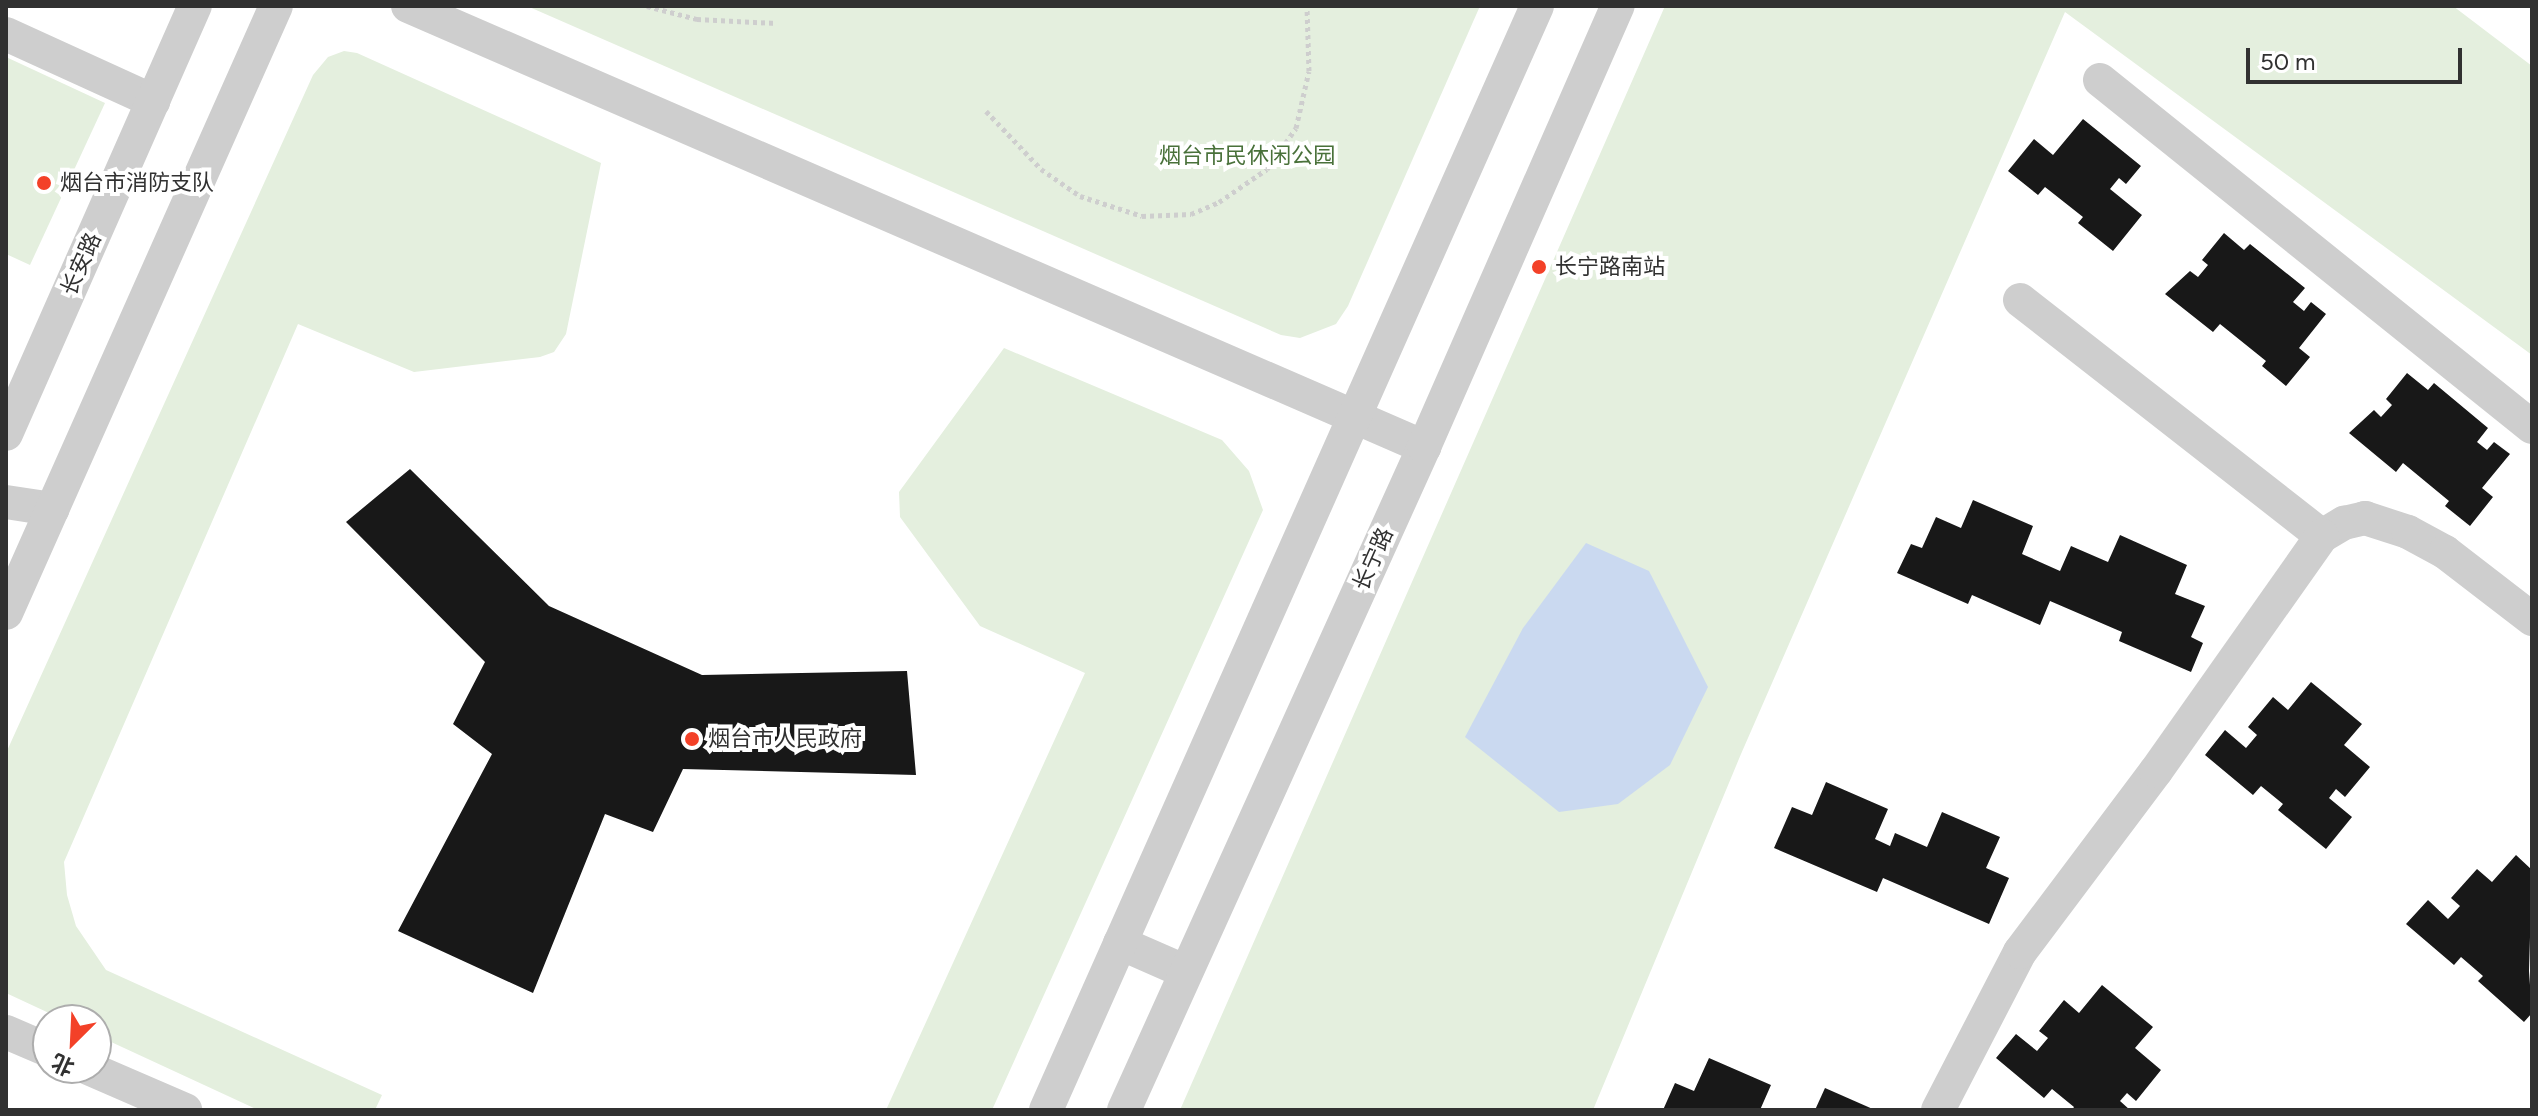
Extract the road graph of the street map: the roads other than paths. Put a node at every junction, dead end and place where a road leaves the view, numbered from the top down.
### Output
1 (195, 6) edge
2 (276, 6) edge
3 (408, 6) edge
4 (1537, 6) edge
5 (1618, 6) edge
6 (6, 34) edge
7 (2100, 80) dead end
8 (153, 101) junction
9 (2020, 300) dead end
10 (1355, 417) junction
11 (2532, 427) edge
12 (6, 434) edge
13 (1424, 447) junction
14 (6, 502) edge
15 (52, 509) junction
16 (2322, 536) junction
17 (6, 613) edge
18 (2532, 619) edge
19 (1120, 943) junction
20 (1186, 972) junction
21 (6, 1032) edge
22 (32, 1043) edge
23 (112, 1078) edge
24 (185, 1110) edge
25 (1046, 1110) edge
26 (1124, 1110) edge
27 (1938, 1110) edge

1 - 8 street, 长安路
2 - 15 street
3 - 10 street
4 - 10 street
5 - 13 street, 长宁路
6 - 8 street
7 - 11 street
8 - 12 street, 长安路
9 - 16 street
10 - 13 street
10 - 19 street
13 - 20 street, 长宁路
14 - 15 street
15 - 17 street
16 - 18 street
16 - 27 street
19 - 20 street
19 - 25 street
20 - 26 street, 长宁路
21 - 22 street
23 - 24 street

